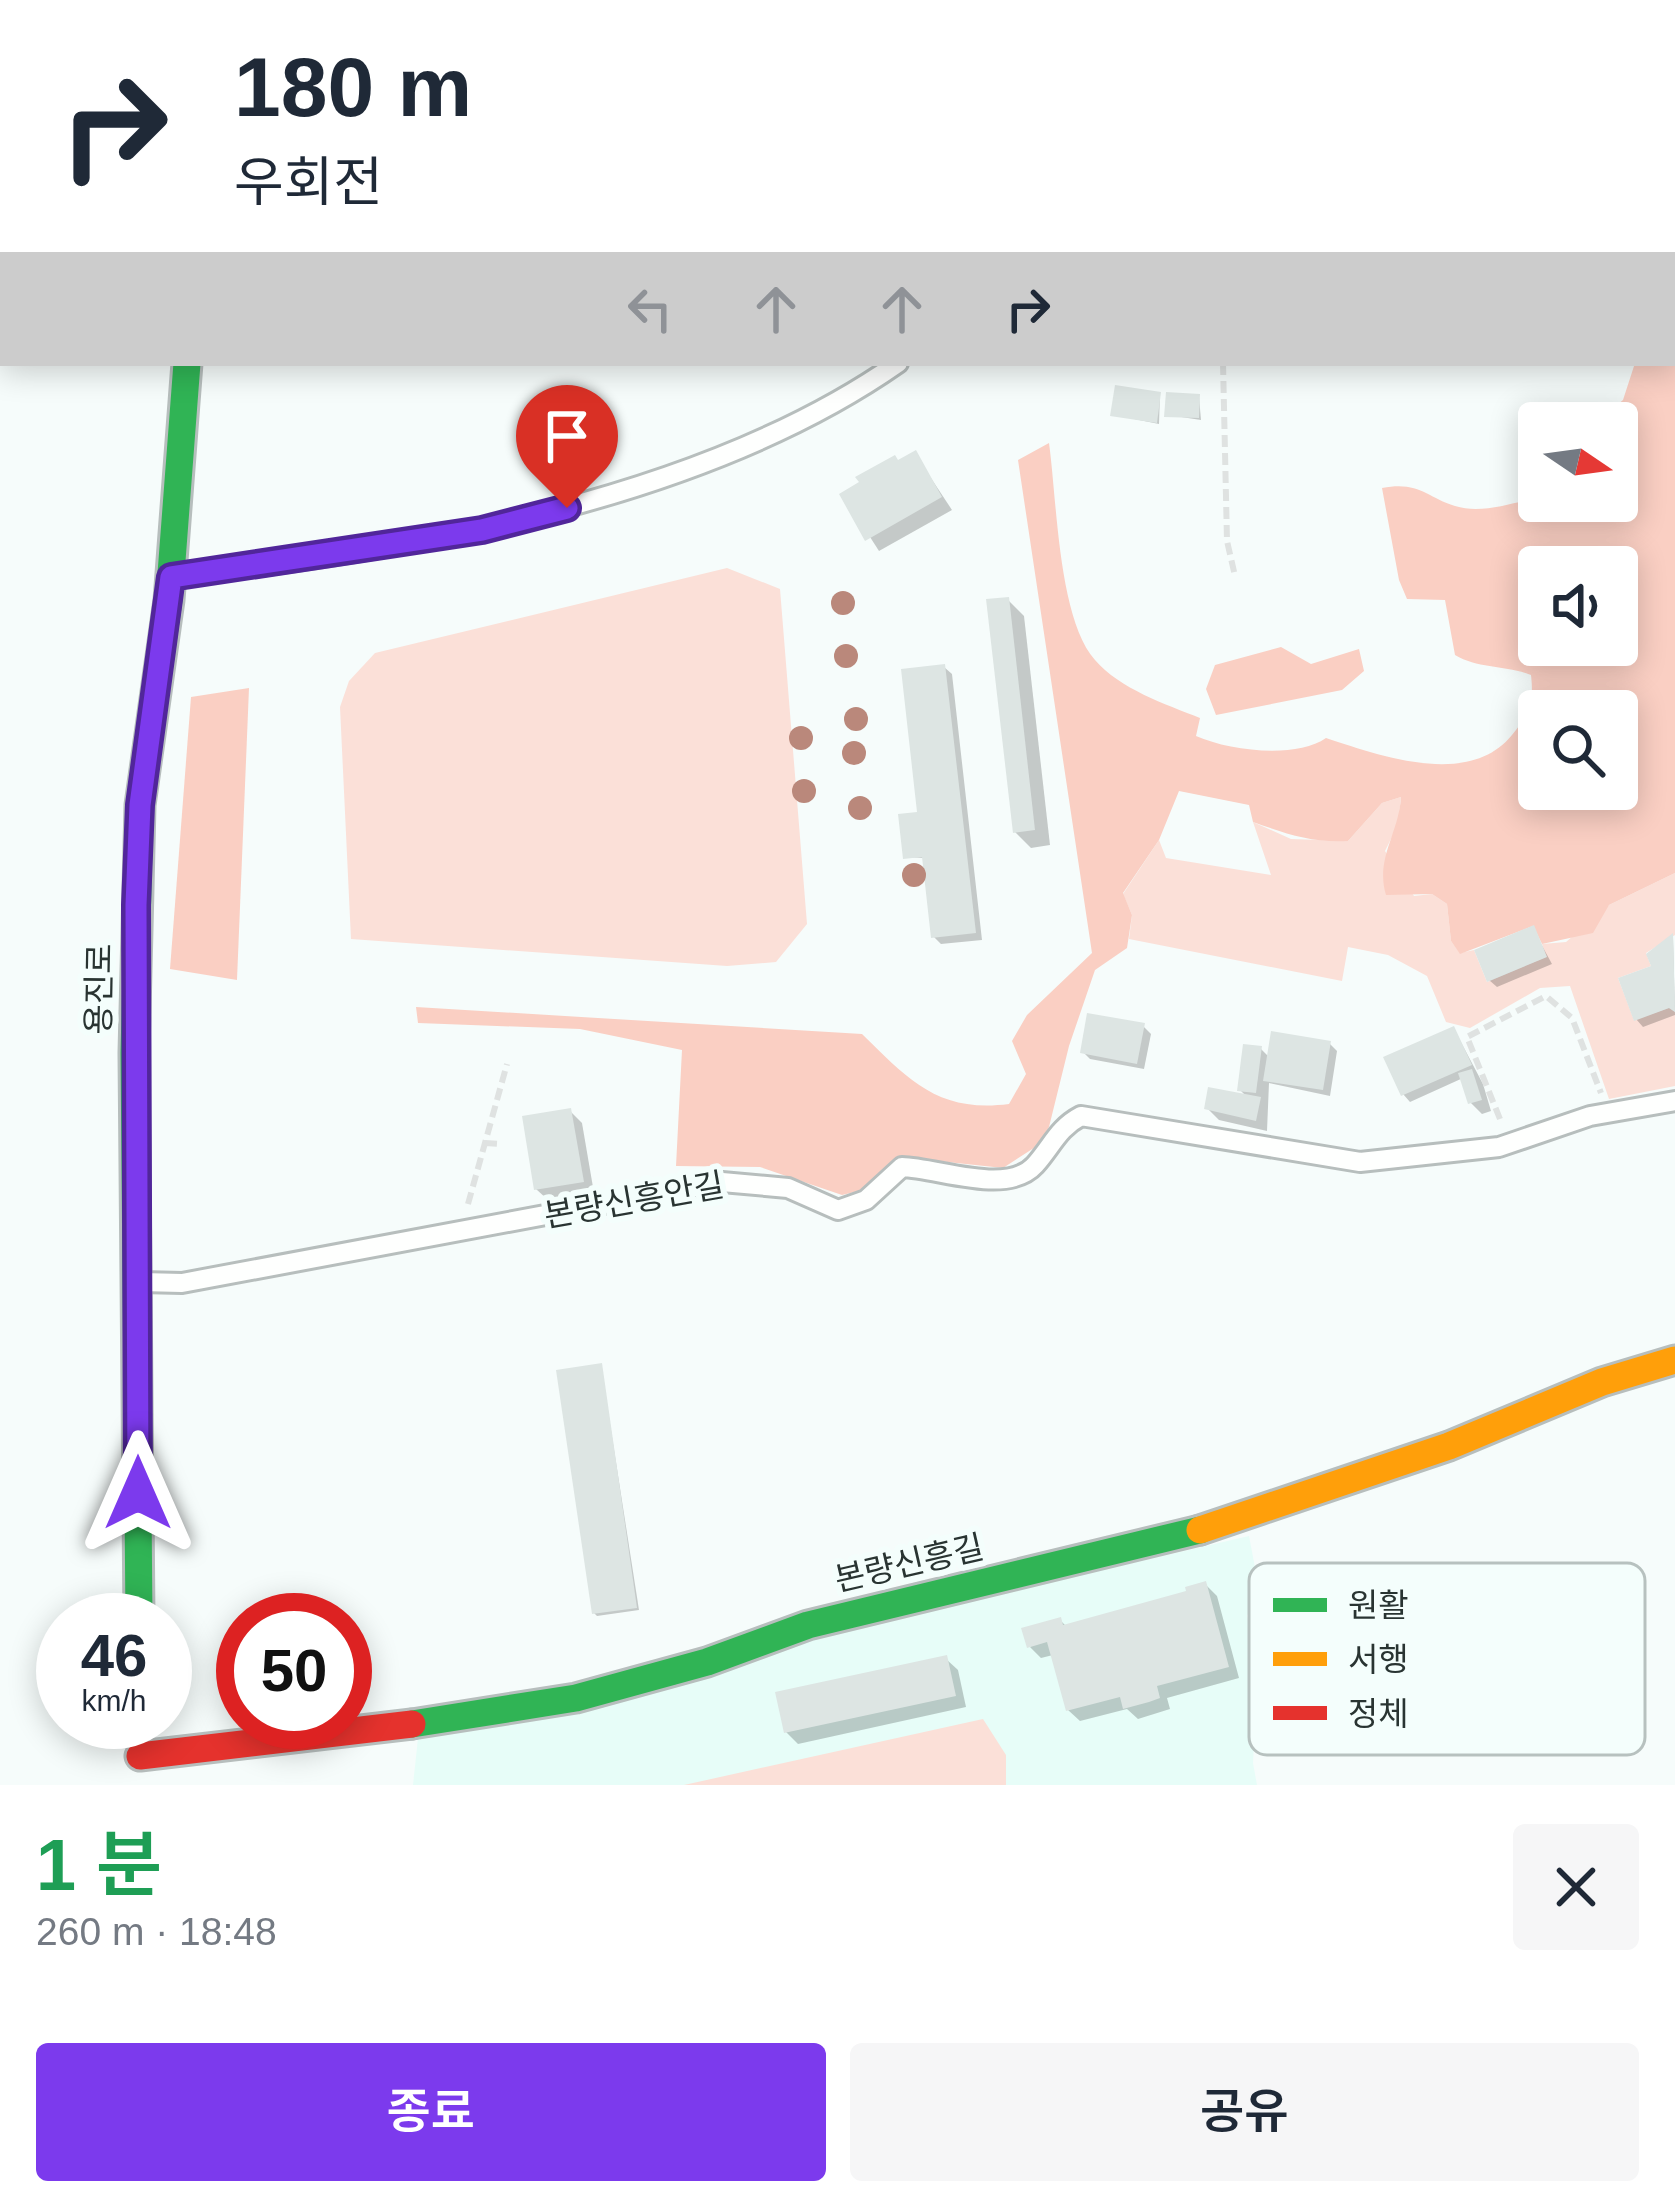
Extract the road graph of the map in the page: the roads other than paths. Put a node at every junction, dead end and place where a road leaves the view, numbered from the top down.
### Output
1 (188, 366) edge
2 (894, 366) edge
3 (171, 577) junction
4 (1675, 1101) edge
5 (136, 1281) junction
6 (1675, 1360) edge
7 (139, 1593) edge
8 (140, 1749) edge
9 (140, 1756) junction
10 (141, 1785) edge

1 - 3 street, 용진로
2 - 3 lane
3 - 5 street, 용진로
4 - 5 lane, 본량신흥안길
5 - 7 street, 용진로
6 - 9 street, 본량신흥길
8 - 9 street
9 - 10 street

